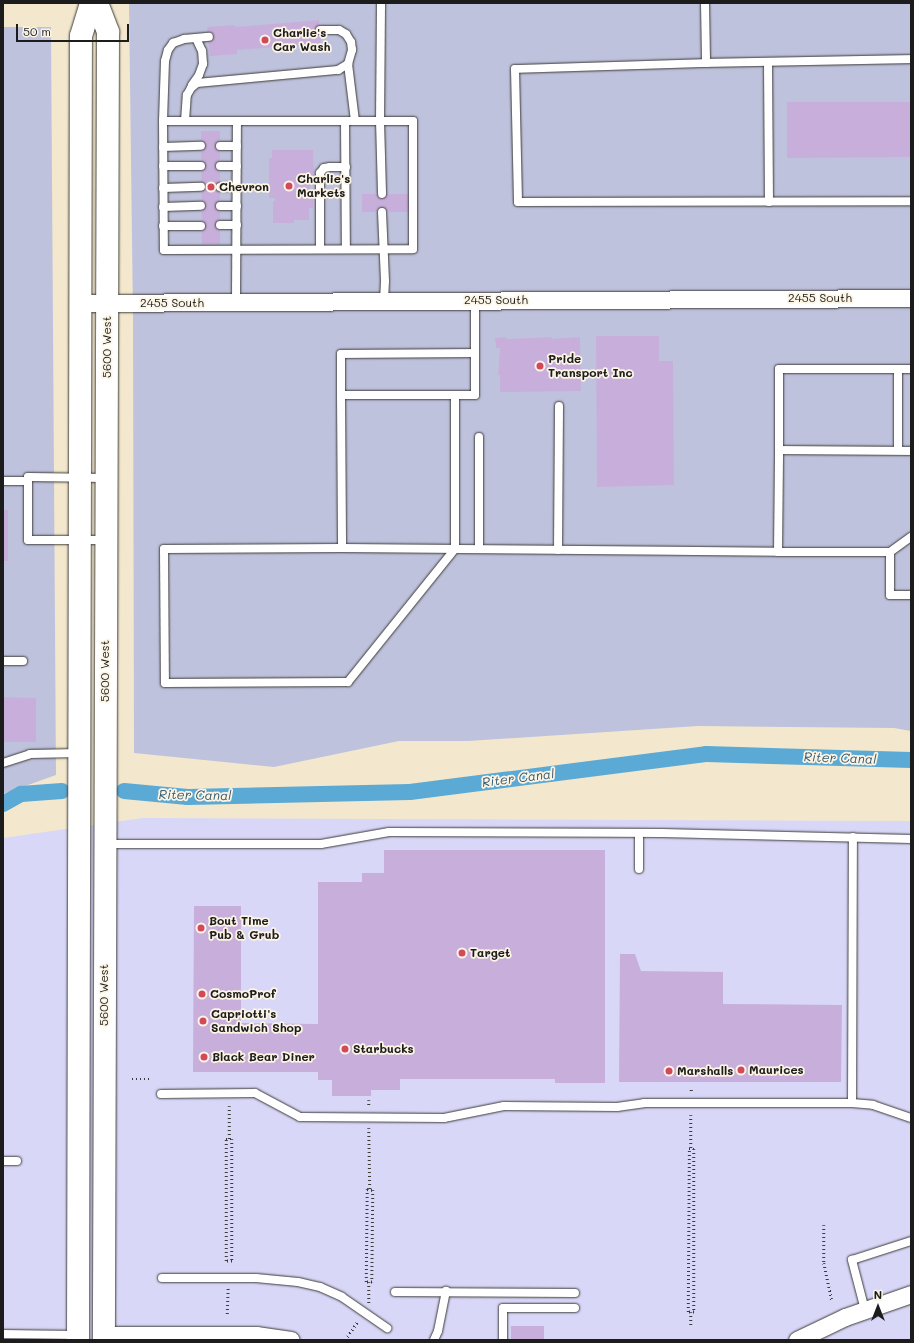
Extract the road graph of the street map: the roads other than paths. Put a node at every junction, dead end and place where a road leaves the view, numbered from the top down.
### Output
1 (91, 3) edge
2 (97, 3) edge
3 (381, 3) edge
4 (705, 3) edge
5 (320, 30) dead end
6 (209, 37) dead end
7 (196, 38) junction
8 (911, 59) edge
9 (768, 62) junction
10 (706, 63) junction
11 (348, 64) junction
12 (191, 88) junction
13 (163, 121) junction
14 (185, 121) junction
15 (237, 121) junction
16 (345, 121) junction
17 (355, 121) junction
18 (380, 121) junction
19 (201, 146) dead end
20 (220, 146) dead end
21 (237, 146) junction
22 (163, 147) junction
23 (163, 166) junction
24 (202, 166) dead end
25 (220, 166) dead end
26 (237, 166) junction
27 (346, 167) junction
28 (202, 187) dead end
29 (220, 187) dead end
30 (237, 187) junction
31 (163, 188) junction
32 (382, 194) dead end
33 (911, 201) edge
34 (769, 202) junction
35 (163, 206) junction
36 (202, 206) dead end
37 (220, 206) dead end
38 (237, 206) junction
39 (382, 212) dead end
40 (220, 225) dead end
41 (236, 225) junction
42 (163, 226) junction
43 (202, 226) dead end
44 (320, 249) junction
45 (346, 249) junction
46 (383, 249) junction
47 (236, 250) junction
48 (911, 298) edge
49 (475, 300) junction
50 (384, 301) junction
51 (236, 302) junction
52 (107, 303) junction
53 (80, 304) junction
54 (475, 353) junction
55 (898, 369) junction
56 (911, 369) edge
57 (341, 395) junction
58 (456, 395) junction
59 (559, 406) dead end
60 (479, 437) dead end
61 (779, 450) junction
62 (898, 450) junction
63 (911, 450) edge
64 (80, 478) junction
65 (106, 478) junction
66 (3, 481) edge
67 (28, 481) junction
68 (911, 536) edge
69 (80, 540) junction
70 (106, 540) junction
71 (342, 548) junction
72 (454, 549) junction
73 (479, 549) junction
74 (558, 550) junction
75 (778, 552) junction
76 (890, 552) junction
77 (911, 595) edge
78 (3, 660) edge
79 (23, 661) dead end
80 (80, 753) junction
81 (3, 763) edge
82 (639, 833) junction
83 (853, 837) junction
84 (911, 839) edge
85 (105, 844) junction
86 (639, 869) dead end
87 (161, 1094) dead end
88 (852, 1103) junction
89 (911, 1118) edge
90 (3, 1161) edge
91 (17, 1161) dead end
92 (911, 1241) edge
93 (162, 1278) dead end
94 (446, 1291) junction
95 (395, 1292) dead end
96 (575, 1293) dead end
97 (911, 1294) edge
98 (575, 1308) dead end
99 (865, 1310) junction
100 (387, 1328) dead end
101 (3, 1334) edge
102 (90, 1338) edge
103 (273, 1338) edge
104 (291, 1340) edge
105 (434, 1340) edge
106 (503, 1340) edge
107 (797, 1340) edge

1 - 53 main road, 5600 West
2 - 52 main road, 5600 West
3 - 18 lane
4 - 10 lane
5 - 11 lane
6 - 7 lane
7 - 12 lane
7 - 13 lane
8 - 9 lane
9 - 10 lane
9 - 34 lane
10 - 34 lane
11 - 12 lane
11 - 17 lane
12 - 14 lane
13 - 14 lane
13 - 22 lane
14 - 15 lane
15 - 16 lane
15 - 21 lane
16 - 17 lane
16 - 27 lane
17 - 18 lane
18 - 32 lane
18 - 46 lane
19 - 22 lane
20 - 21 lane
21 - 26 lane
22 - 23 lane
23 - 24 lane
23 - 31 lane
25 - 26 lane
26 - 30 lane
27 - 44 lane
27 - 45 lane
28 - 31 lane
29 - 30 lane
30 - 38 lane
31 - 35 lane
33 - 34 lane
35 - 36 lane
35 - 42 lane
37 - 38 lane
38 - 41 lane
39 - 46 lane
40 - 41 lane
41 - 47 lane
42 - 43 lane
42 - 47 lane
44 - 45 lane
44 - 47 lane
45 - 46 lane
46 - 50 lane
47 - 51 lane
48 - 49 street, 2455 South
49 - 50 street, 2455 South
49 - 54 lane
50 - 51 street, 2455 South
51 - 52 street, 2455 South
52 - 53 street, 2455 South
52 - 65 main road, 5600 West
53 - 64 main road, 5600 West
54 - 57 lane
54 - 58 lane
55 - 56 lane
55 - 61 lane
55 - 62 lane
57 - 58 lane
57 - 71 lane
58 - 72 lane
59 - 74 lane
60 - 73 lane
61 - 62 lane
61 - 75 lane
62 - 63 lane
64 - 65 lane
64 - 67 lane
64 - 69 main road, 5600 West
65 - 70 main road, 5600 West
66 - 67 lane
67 - 69 lane
68 - 76 lane
69 - 70 lane
69 - 80 main road, 5600 West
70 - 85 main road, 5600 West
71 - 72 lane
71 - 72 lane
72 - 73 lane
73 - 74 lane
74 - 75 lane
75 - 76 lane
76 - 77 lane
78 - 79 lane
80 - 81 lane
80 - 102 main road, 5600 West
82 - 83 lane
82 - 85 lane
82 - 86 lane
83 - 84 lane
83 - 88 lane
85 - 102 main road, 5600 West
87 - 88 lane
88 - 89 lane
90 - 91 lane
92 - 99 lane
93 - 100 lane
94 - 95 lane
94 - 96 lane
94 - 105 lane
97 - 99 street
98 - 106 lane
99 - 107 street
101 - 102 lane
102 - 103 street
103 - 104 street

